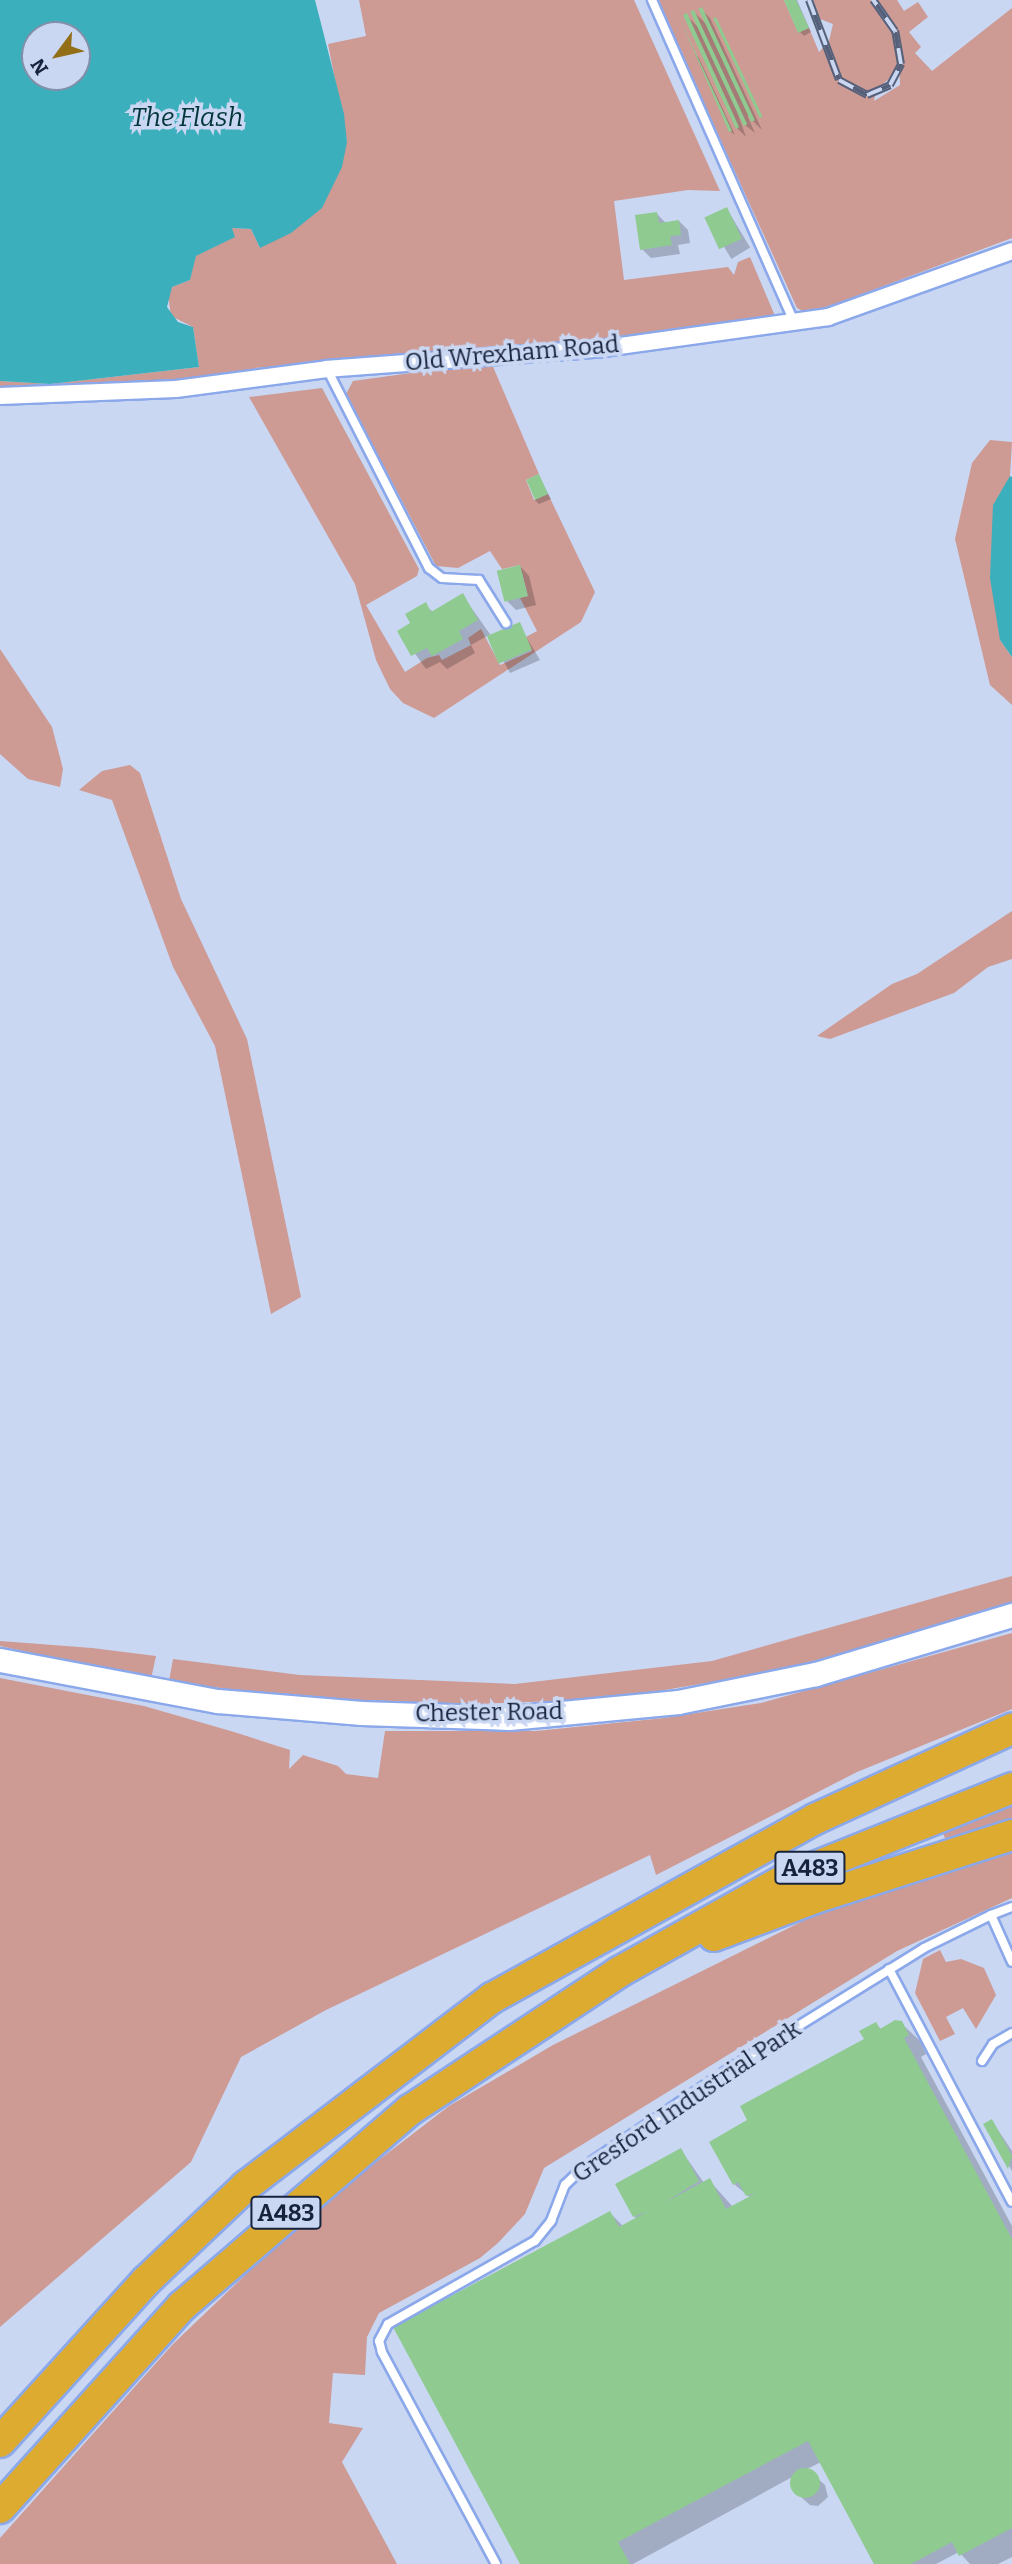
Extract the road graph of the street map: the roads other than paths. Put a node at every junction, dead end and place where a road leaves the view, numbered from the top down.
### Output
1 (652, 0) edge
2 (1012, 251) edge
3 (793, 320) junction
4 (327, 369) junction
5 (0, 396) edge
6 (506, 622) dead end
7 (1012, 1615) edge
8 (0, 1660) edge
9 (1012, 1730) edge
10 (1012, 1742) edge
11 (903, 1780) junction
12 (1012, 1788) edge
13 (1012, 1835) edge
14 (1012, 1907) edge
15 (991, 1915) junction
16 (1012, 1962) edge
17 (889, 1969) junction
18 (619, 1972) junction
19 (1012, 2033) edge
20 (982, 2061) dead end
21 (1012, 2202) edge
22 (0, 2442) edge
23 (0, 2508) edge
24 (496, 2564) edge

1 - 3 lane
2 - 3 street, Old Wrexham Road
3 - 4 street, Old Wrexham Road
4 - 5 street, Old Wrexham Road
4 - 6 lane
7 - 8 main road, Chester Road
9 - 11 highway, A483
10 - 11 highway, A483
11 - 22 highway, A483
12 - 18 highway, A483
13 - 18 highway, A483
14 - 15 lane, Gresford Industrial Park
15 - 16 lane
15 - 17 lane, Gresford Industrial Park
17 - 21 lane
17 - 24 lane, Gresford Industrial Park
18 - 23 highway, A483
19 - 20 lane

